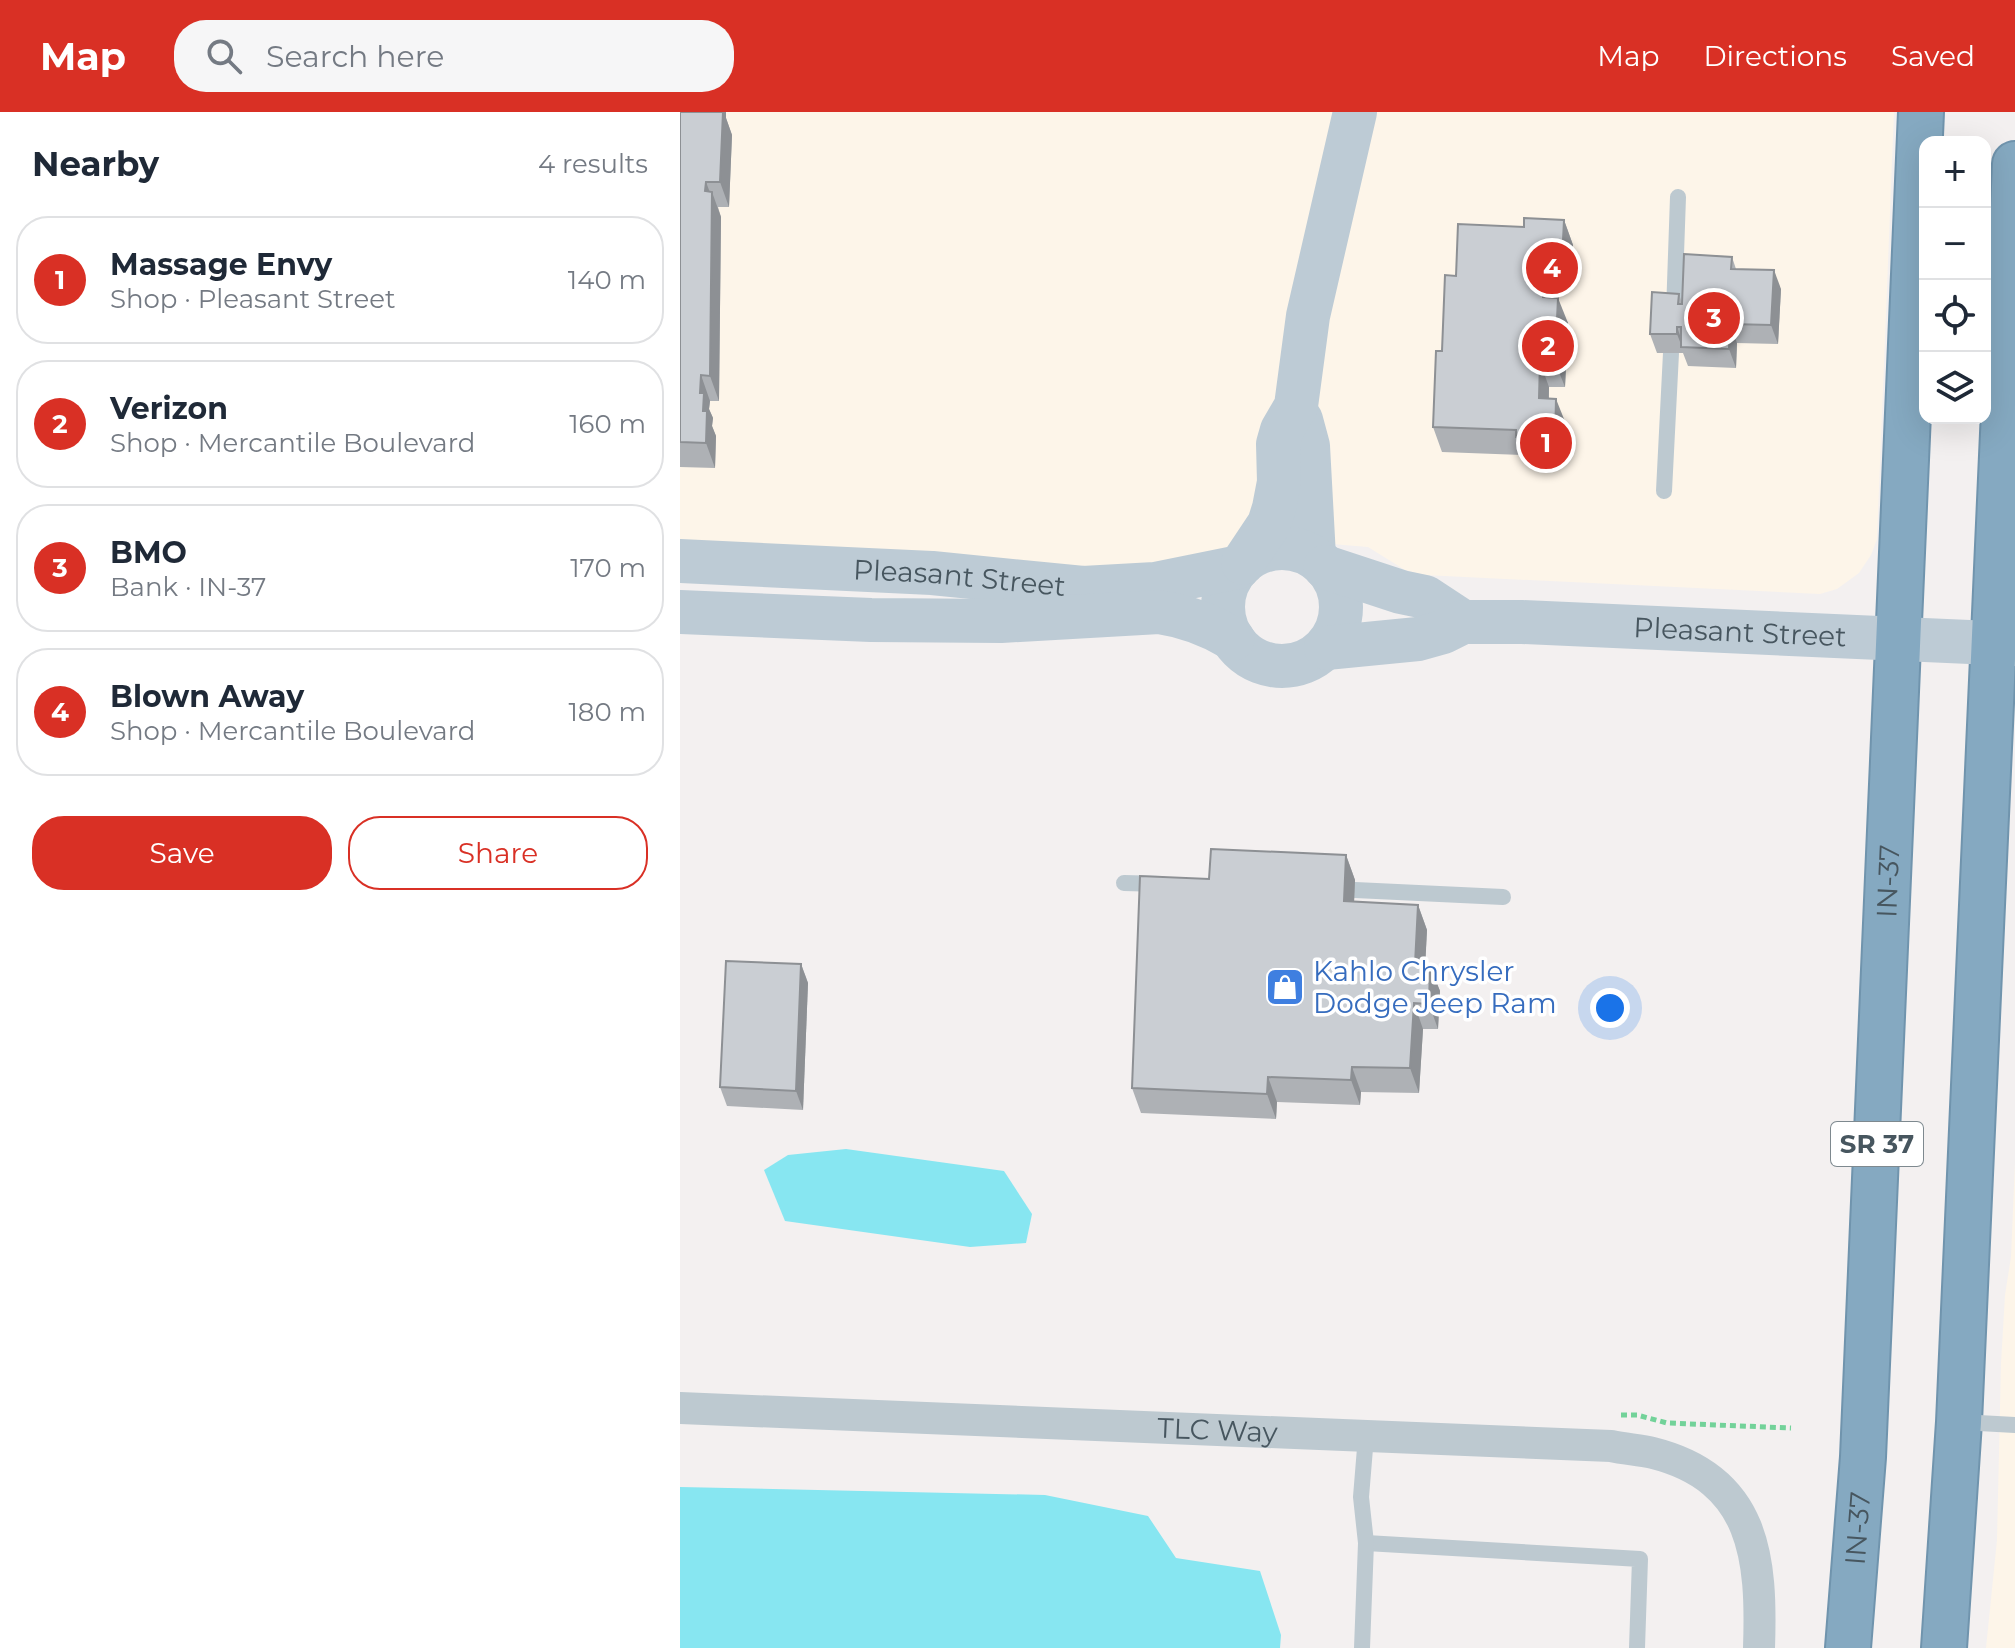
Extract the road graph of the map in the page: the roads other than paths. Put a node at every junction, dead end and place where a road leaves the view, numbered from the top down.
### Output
1 (1355, 112) edge
2 (1921, 112) edge
3 (2015, 164) edge
4 (1678, 197) dead end
5 (1674, 312) edge
6 (1671, 353) edge
7 (1296, 406) junction
8 (1664, 491) dead end
9 (680, 561) edge
10 (1319, 562) junction
11 (1241, 565) junction
12 (680, 612) edge
13 (1463, 622) junction
14 (1233, 639) junction
15 (1899, 639) junction
16 (2005, 643) edge
17 (1326, 648) junction
18 (1124, 883) dead end
19 (1172, 884) edge
20 (1355, 890) dead end
21 (1503, 897) dead end
22 (680, 1408) edge
23 (1959, 1422) junction
24 (2015, 1425) edge
25 (1366, 1436) junction
26 (1366, 1543) junction
27 (1362, 1648) edge
28 (1637, 1648) edge
29 (1759, 1648) edge
30 (1848, 1648) edge
31 (1944, 1648) edge

1 - 7 street
2 - 15 highway, IN-37 / SR 37
3 - 16 highway
4 - 5 lane
6 - 8 lane
7 - 10 street
7 - 11 street
9 - 11 street, Pleasant Street
10 - 11 street
10 - 13 street
10 - 17 street
11 - 14 street
12 - 14 street, Pleasant Street
13 - 15 street, Pleasant Street
13 - 17 street, Pleasant Street
14 - 17 street
15 - 16 street, Pleasant Street
15 - 30 highway, IN-37 / SR 37
16 - 23 highway
18 - 19 lane
20 - 21 lane
22 - 25 street, TLC Way
23 - 24 lane
23 - 31 highway
25 - 26 lane
25 - 29 street, TLC Way
26 - 27 lane
26 - 28 lane

